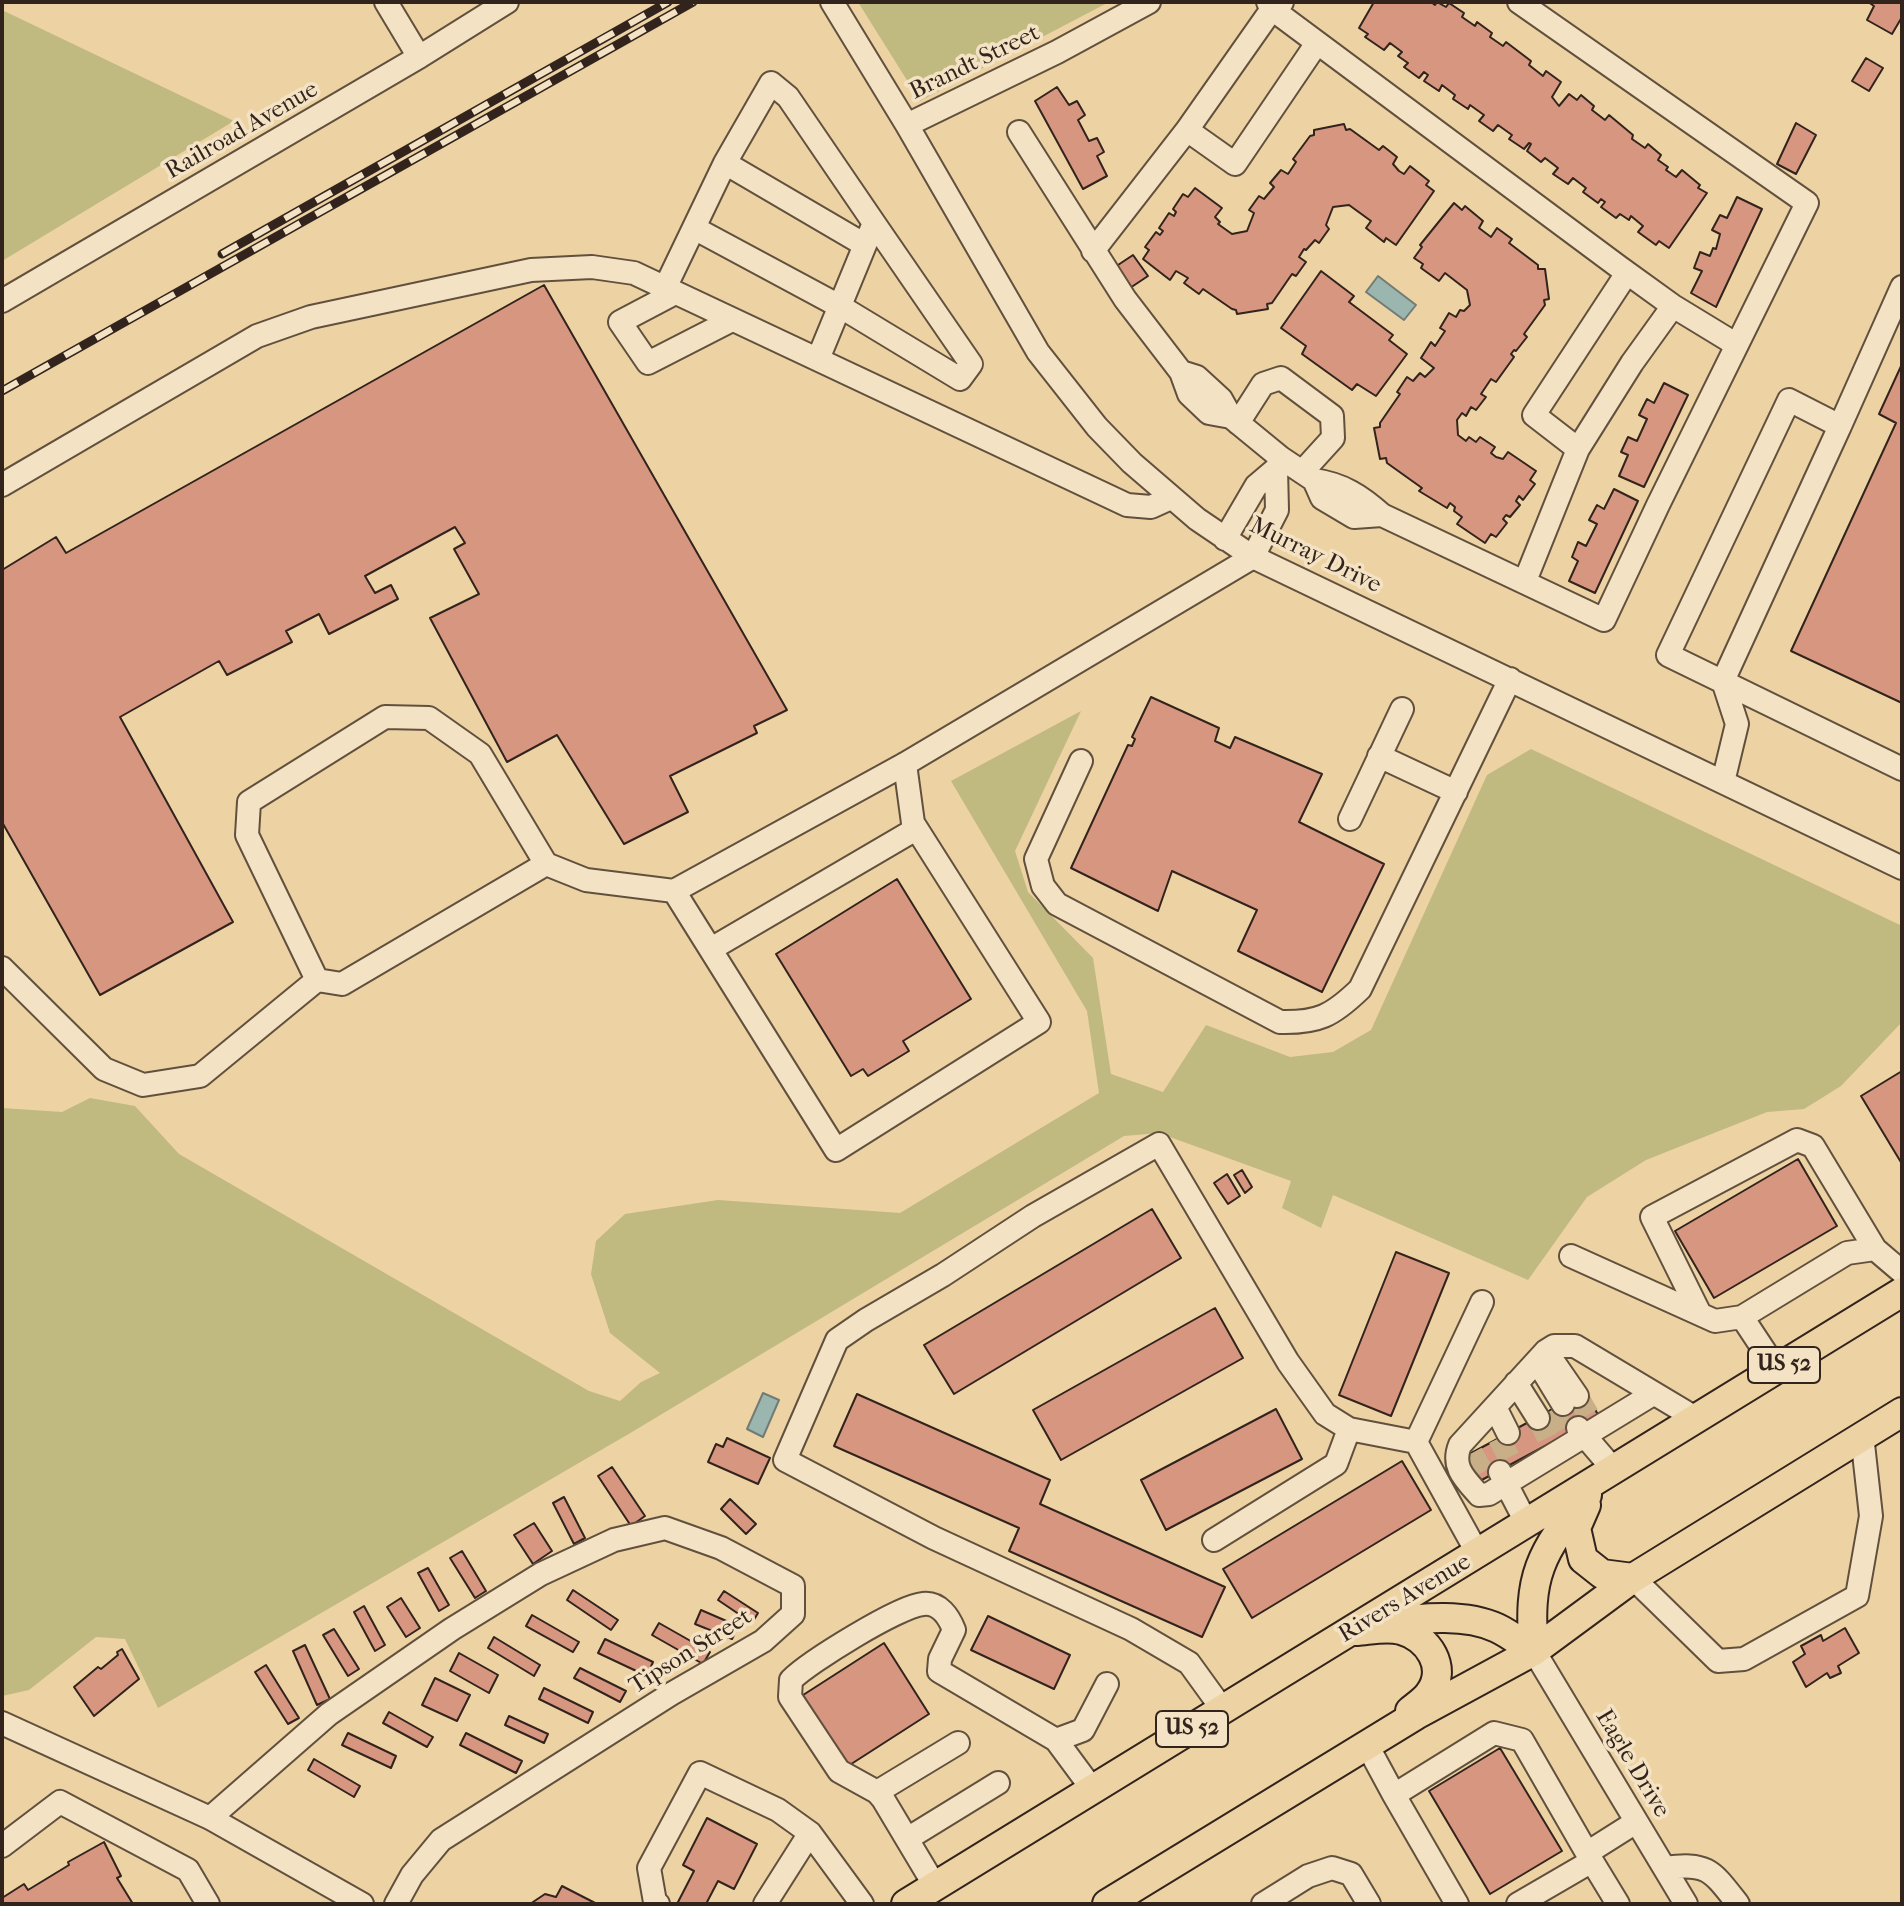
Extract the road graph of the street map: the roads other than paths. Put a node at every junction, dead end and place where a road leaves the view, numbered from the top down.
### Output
1 (386, 2) edge
2 (507, 2) edge
3 (832, 2) edge
4 (1149, 2) edge
5 (1519, 2) edge
6 (1274, 4) edge
7 (1317, 43) junction
8 (419, 57) junction
9 (907, 125) junction
10 (1187, 130) junction
11 (1019, 132) dead end
12 (725, 163) junction
13 (874, 223) junction
14 (694, 228) junction
15 (865, 245) junction
16 (1093, 251) junction
17 (1627, 273) junction
18 (1902, 287) edge
19 (670, 290) junction
20 (2, 301) edge
21 (1673, 306) junction
22 (841, 307) junction
23 (732, 320) junction
24 (1737, 345) junction
25 (818, 359) junction
26 (1234, 420) junction
27 (1840, 426) junction
28 (1578, 449) junction
29 (1279, 464) junction
30 (1308, 475) junction
31 (2, 485) edge
32 (1171, 498) junction
33 (1225, 539) junction
34 (1253, 557) junction
35 (1525, 581) junction
36 (1510, 679) junction
37 (1723, 681) junction
38 (1402, 709) dead end
39 (1379, 756) junction
40 (1081, 761) dead end
41 (905, 764) junction
42 (1902, 769) edge
43 (1723, 782) junction
44 (1456, 792) junction
45 (1350, 819) dead end
46 (916, 829) junction
47 (546, 864) junction
48 (1902, 868) edge
49 (674, 891) junction
50 (711, 949) junction
51 (2, 968) edge
52 (317, 980) junction
53 (1875, 1249) junction
54 (1571, 1256) dead end
55 (1902, 1272) edge
56 (1902, 1292) edge
57 (1482, 1302) dead end
58 (1700, 1314) junction
59 (1742, 1317) junction
60 (1531, 1367) junction
61 (1777, 1370) junction
62 (1653, 1394) junction
63 (1902, 1412) edge
64 (1697, 1419) junction
65 (1349, 1429) junction
66 (1862, 1435) junction
67 (1574, 1436) junction
68 (1416, 1442) junction
69 (1508, 1474) junction
70 (1607, 1475) junction
71 (1527, 1524) junction
72 (1214, 1540) dead end
73 (1478, 1554) junction
74 (1633, 1578) junction
75 (1352, 1631) junction
76 (1534, 1651) junction
77 (1107, 1684) dead end
78 (1223, 1710) junction
79 (2, 1723) edge
80 (1056, 1740) junction
81 (1374, 1740) junction
82 (958, 1743) dead end
83 (998, 1783) dead end
84 (1093, 1790) junction
85 (877, 1792) junction
86 (1394, 1795) junction
87 (210, 1818) junction
88 (1636, 1822) junction
89 (810, 1833) junction
90 (907, 1839) junction
91 (2, 1846) edge
92 (1589, 1857) junction
93 (1665, 1868) junction
94 (935, 1886) junction
95 (208, 1904) edge
96 (362, 1904) edge
97 (396, 1904) edge
98 (658, 1904) edge
99 (765, 1904) edge
100 (862, 1904) edge
101 (906, 1904) edge
102 (1107, 1904) edge
103 (1263, 1904) edge
104 (1369, 1904) edge
105 (1457, 1904) edge
106 (1518, 1904) edge
107 (1618, 1904) edge
108 (1686, 1904) edge
109 (1738, 1904) edge

1 - 8 street
2 - 8 street, Railroad Avenue
3 - 9 street, Murray Drive
4 - 9 street, Brandt Street
5 - 24 street
6 - 7 street
6 - 10 street
7 - 10 street
7 - 17 street
8 - 20 street, Railroad Avenue
9 - 32 street, Murray Drive
10 - 16 street
11 - 16 street
12 - 13 street
12 - 14 street
12 - 15 street
13 - 15 street
13 - 22 street
14 - 19 street
14 - 22 street
15 - 22 street
16 - 26 street
17 - 21 street
17 - 28 street
18 - 27 street
19 - 23 street
19 - 23 street
19 - 31 street
21 - 24 street
21 - 28 street
22 - 25 street
23 - 25 street
24 - 35 street
25 - 32 street
26 - 29 street
26 - 30 street
27 - 37 street
27 - 37 street
28 - 35 street
29 - 30 street
29 - 33 street
29 - 34 street
30 - 35 street
32 - 33 street, Murray Drive
33 - 34 street, Murray Drive
34 - 36 street, Murray Drive
34 - 41 street
36 - 43 street, Murray Drive
36 - 44 street
37 - 42 street
37 - 43 street
38 - 39 street
39 - 44 street
39 - 45 street
40 - 44 street
41 - 46 street
41 - 49 street
43 - 48 street, Murray Drive
46 - 50 street
46 - 50 street
47 - 49 street
47 - 52 street
47 - 52 street
49 - 50 street
51 - 52 street
53 - 55 street
53 - 58 street
53 - 59 street
54 - 58 street
56 - 61 main road, Rivers Avenue / US 52
57 - 68 street
58 - 59 street
59 - 61 street
60 - 60 street
60 - 62 street
60 - 69 street
61 - 64 main road, Rivers Avenue / US 52
62 - 64 street
62 - 67 street
63 - 66 main road
64 - 70 main road, Rivers Avenue / US 52
65 - 68 street
65 - 72 street
65 - 78 street
66 - 74 main road
66 - 74 street
67 - 69 street
67 - 70 street
68 - 73 street
69 - 71 street
70 - 71 main road, Rivers Avenue / US 52
70 - 74 main road
70 - 76 main road
71 - 73 main road, Rivers Avenue / US 52
73 - 75 main road, Rivers Avenue / US 52
74 - 76 main road
75 - 76 main road
75 - 78 main road, Rivers Avenue / US 52
75 - 81 main road
76 - 81 main road
76 - 88 street, Eagle Drive
77 - 80 street
78 - 84 main road, Rivers Avenue / US 52
79 - 87 street
80 - 84 street
80 - 85 street
81 - 86 street
81 - 102 main road
82 - 85 street
83 - 90 street
84 - 94 main road, Rivers Avenue / US 52
85 - 90 street
86 - 92 street
86 - 105 street
87 - 96 street
87 - 97 street, Tipson Street
88 - 92 street
88 - 93 street, Eagle Drive
89 - 98 street
89 - 99 street
89 - 100 street
90 - 94 street
91 - 95 street
92 - 106 street
92 - 107 street
93 - 108 street, Eagle Drive
93 - 109 street
94 - 101 main road, Rivers Avenue / US 52
103 - 104 street

